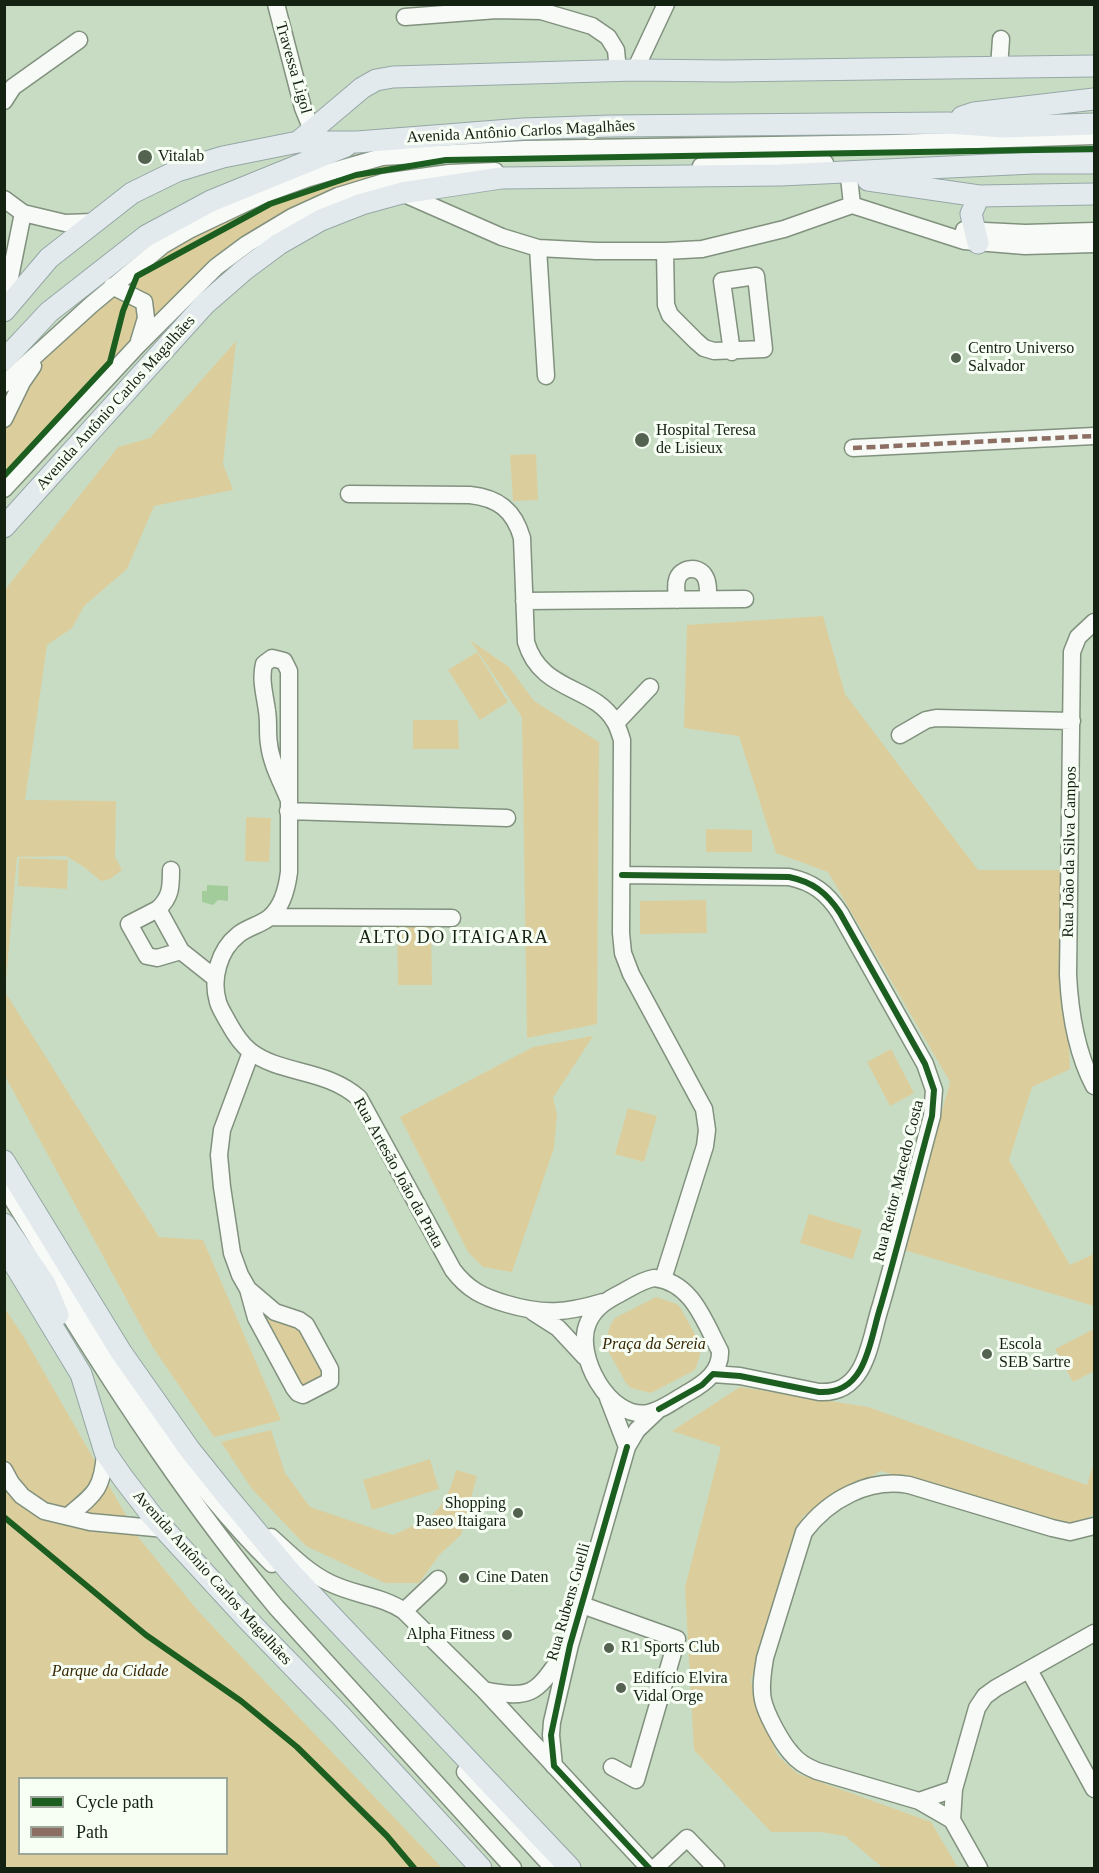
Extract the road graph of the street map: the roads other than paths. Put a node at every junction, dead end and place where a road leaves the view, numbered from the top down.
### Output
1 (276, 4) edge
2 (666, 4) edge
3 (405, 17) dead end
4 (1001, 39) dead end
5 (79, 40) dead end
6 (1095, 66) edge
7 (999, 68) junction
8 (627, 70) junction
9 (1095, 99) edge
10 (4, 101) edge
11 (948, 123) junction
12 (1095, 124) edge
13 (305, 136) junction
14 (1095, 136) edge
15 (357, 142) junction
16 (1095, 157) edge
17 (1032, 161) junction
18 (1095, 163) edge
19 (781, 175) junction
20 (849, 177) junction
21 (402, 193) junction
22 (1095, 194) edge
23 (979, 196) junction
24 (4, 199) edge
25 (852, 205) junction
26 (23, 213) junction
27 (94, 222) junction
28 (1095, 231) edge
29 (976, 237) junction
30 (1095, 244) edge
31 (538, 248) junction
32 (665, 251) junction
33 (112, 286) junction
34 (4, 309) edge
35 (47, 345) junction
36 (138, 345) junction
37 (732, 352) junction
38 (4, 360) edge
39 (546, 376) dead end
40 (4, 384) edge
41 (4, 419) edge
42 (1095, 436) edge
43 (853, 448) dead end
44 (4, 489) edge
45 (350, 494) dead end
46 (4, 527) edge
47 (745, 598) dead end
48 (708, 599) junction
49 (677, 600) junction
50 (524, 601) junction
51 (1095, 622) edge
52 (650, 687) dead end
53 (1072, 721) junction
54 (616, 723) junction
55 (900, 735) dead end
56 (288, 804) junction
57 (507, 818) dead end
58 (171, 870) dead end
59 (622, 874) junction
60 (158, 909) junction
61 (270, 917) junction
62 (452, 918) dead end
63 (181, 951) junction
64 (215, 978) junction
65 (251, 1052) junction
66 (1095, 1086) edge
67 (4, 1161) edge
68 (4, 1186) edge
69 (4, 1210) edge
70 (4, 1224) edge
71 (4, 1247) edge
72 (663, 1279) junction
73 (248, 1289) junction
74 (603, 1302) junction
75 (532, 1311) junction
76 (585, 1357) junction
77 (81, 1374) junction
78 (712, 1374) junction
79 (608, 1397) junction
80 (659, 1409) junction
81 (627, 1448) junction
82 (105, 1452) junction
83 (6, 1480) edge
84 (226, 1495) junction
85 (68, 1516) junction
86 (1095, 1526) edge
87 (165, 1529) junction
88 (438, 1580) dead end
89 (582, 1605) junction
90 (404, 1611) junction
91 (1095, 1633) edge
92 (570, 1645) junction
93 (1029, 1670) junction
94 (484, 1690) junction
95 (554, 1766) junction
96 (612, 1767) dead end
97 (954, 1789) junction
98 (1095, 1789) edge
99 (919, 1801) junction
100 (952, 1820) junction
101 (481, 1869) edge
102 (513, 1869) edge
103 (553, 1869) edge
104 (570, 1869) edge
105 (649, 1869) edge
106 (655, 1869) edge
107 (716, 1869) edge
108 (979, 1869) edge

1 - 13 street, Travessa Ligol
2 - 8 street
3 - 8 street
4 - 7 street
5 - 10 street
6 - 7 main road
7 - 8 main road
8 - 13 main road, Travessa Ligol
9 - 11 main road
11 - 12 main road, Avenida Antônio Carlos Magalhães
11 - 15 main road, Avenida Antônio Carlos Magalhães
13 - 15 main road, Avenida Antônio Carlos Magalhães
13 - 27 main road, Avenida Antônio Carlos Magalhães
14 - 33 street
15 - 38 main road
16 - 17 street
17 - 18 main road, Avenida Antônio Carlos Magalhães
17 - 19 main road, Avenida Antônio Carlos Magalhães
17 - 36 street
19 - 20 main road, Avenida Antônio Carlos Magalhães
19 - 21 main road, Avenida Antônio Carlos Magalhães
20 - 23 main road, Avenida Antônio Carlos Magalhães
20 - 25 street
21 - 31 street
21 - 46 main road, Avenida Antônio Carlos Magalhães
22 - 23 main road, Avenida Antônio Carlos Magalhães
23 - 29 main road
24 - 26 street
25 - 29 street
25 - 32 street
26 - 27 street
26 - 34 street
27 - 34 main road, Avenida Antônio Carlos Magalhães
28 - 29 street
29 - 30 street
31 - 32 street
31 - 39 street
32 - 37 street
33 - 35 street
33 - 36 street
35 - 40 street
35 - 41 street
36 - 44 street
37 - 37 street
42 - 43 street
45 - 50 street
47 - 48 street
48 - 49 street
48 - 49 street
49 - 50 street
50 - 54 street
51 - 53 street, Rua João da Silva Campos
52 - 54 street
53 - 55 street
53 - 66 street, Rua João da Silva Campos
54 - 59 street
56 - 56 street
56 - 57 street
56 - 61 street
58 - 60 street
59 - 72 street
59 - 78 street, Rua Reitor Macedo Costa
60 - 63 street
60 - 63 street
61 - 62 street
61 - 64 street
63 - 64 street
64 - 65 street
65 - 73 street
65 - 75 street, Rua Artesão João da Prata
67 - 84 main road
68 - 103 street
69 - 102 street
70 - 77 main road
71 - 77 main road, Avenida Antônio Carlos Magalhães
72 - 74 street
72 - 78 street
73 - 73 street
74 - 75 street, Rua Artesão João da Prata
74 - 76 street
75 - 76 street, Rua Artesão João da Prata
76 - 79 street
77 - 82 main road, Avenida Antônio Carlos Magalhães
78 - 80 street
79 - 80 street
79 - 81 street
80 - 81 street, Rua Rubens Guelli
81 - 89 street, Rua Rubens Guelli
82 - 85 street
82 - 87 main road, Avenida Antônio Carlos Magalhães
83 - 85 street
84 - 90 street
84 - 104 main road
85 - 87 street
86 - 99 street
87 - 101 main road, Avenida Antônio Carlos Magalhães
88 - 90 street
89 - 92 street, Rua Rubens Guelli
89 - 96 street
90 - 94 street
91 - 93 street
92 - 94 street, Rua Rubens Guelli
92 - 95 street, Rua Rubens Guelli
93 - 97 street
93 - 98 street
94 - 95 street
95 - 105 street
97 - 99 street
97 - 100 street
99 - 100 street
100 - 108 street
106 - 107 street

